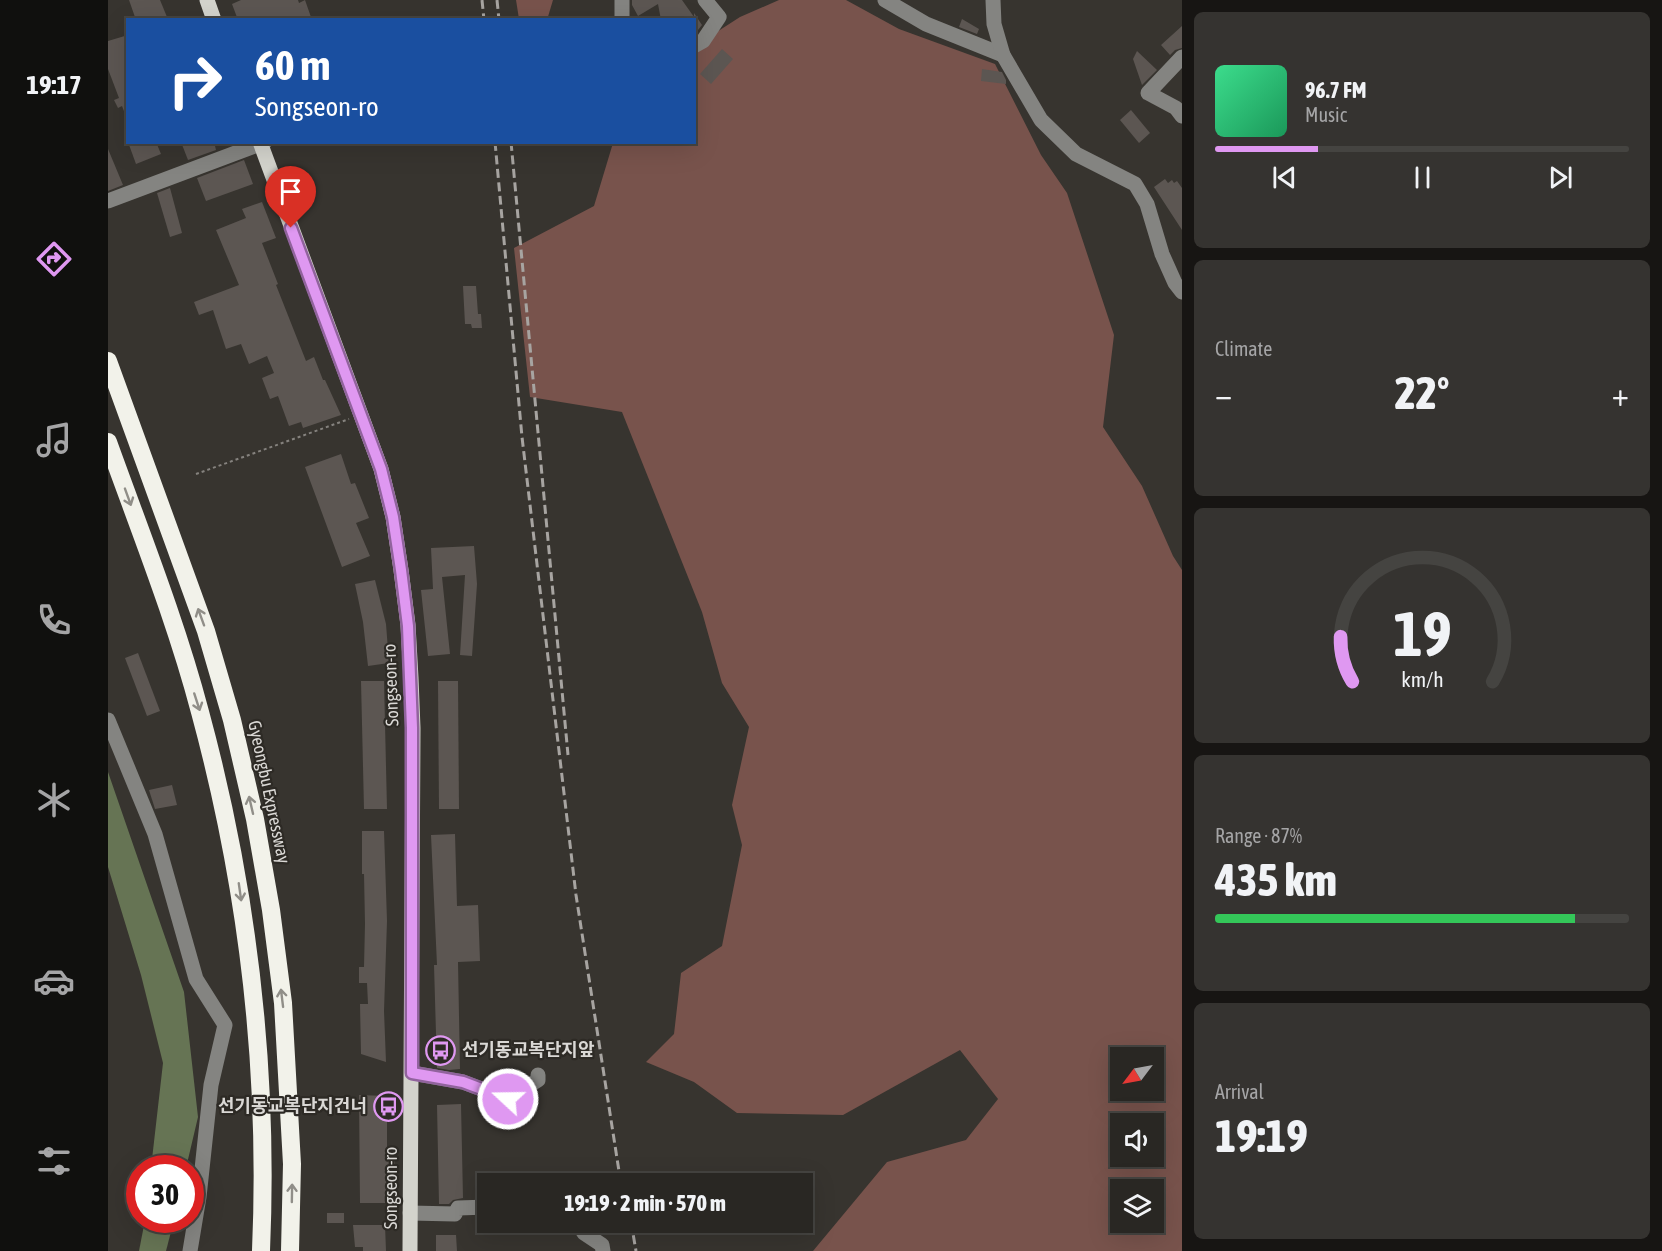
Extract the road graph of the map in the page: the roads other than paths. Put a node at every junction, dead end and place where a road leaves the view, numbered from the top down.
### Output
1 (207, 0) edge
2 (622, 0) edge
3 (705, 0) edge
4 (885, 0) edge
5 (993, 0) edge
6 (213, 18) edge
7 (622, 18) edge
8 (696, 45) edge
9 (1003, 55) junction
10 (1182, 57) edge
11 (1182, 116) edge
12 (259, 144) edge
13 (262, 144) edge
14 (108, 201) edge
15 (1182, 292) edge
16 (108, 361) edge
17 (108, 442) edge
18 (108, 720) edge
19 (412, 1073) junction
20 (538, 1075) dead end
21 (477, 1207) edge
22 (410, 1213) junction
23 (584, 1233) edge
24 (190, 1251) edge
25 (261, 1251) edge
26 (290, 1251) edge
27 (410, 1251) edge
28 (603, 1251) edge

1 - 6 main road
2 - 7 street
3 - 8 street
4 - 9 street
5 - 9 street
9 - 15 street
10 - 11 street
12 - 14 street
13 - 19 main road, Songseon-ro
26 -> 16 highway, Gyeongbu Expressway
17 -> 25 highway
18 - 24 street
19 - 20 street
19 - 22 main road, Songseon-ro
21 - 22 street
22 - 27 main road, Songseon-ro
23 - 28 street

